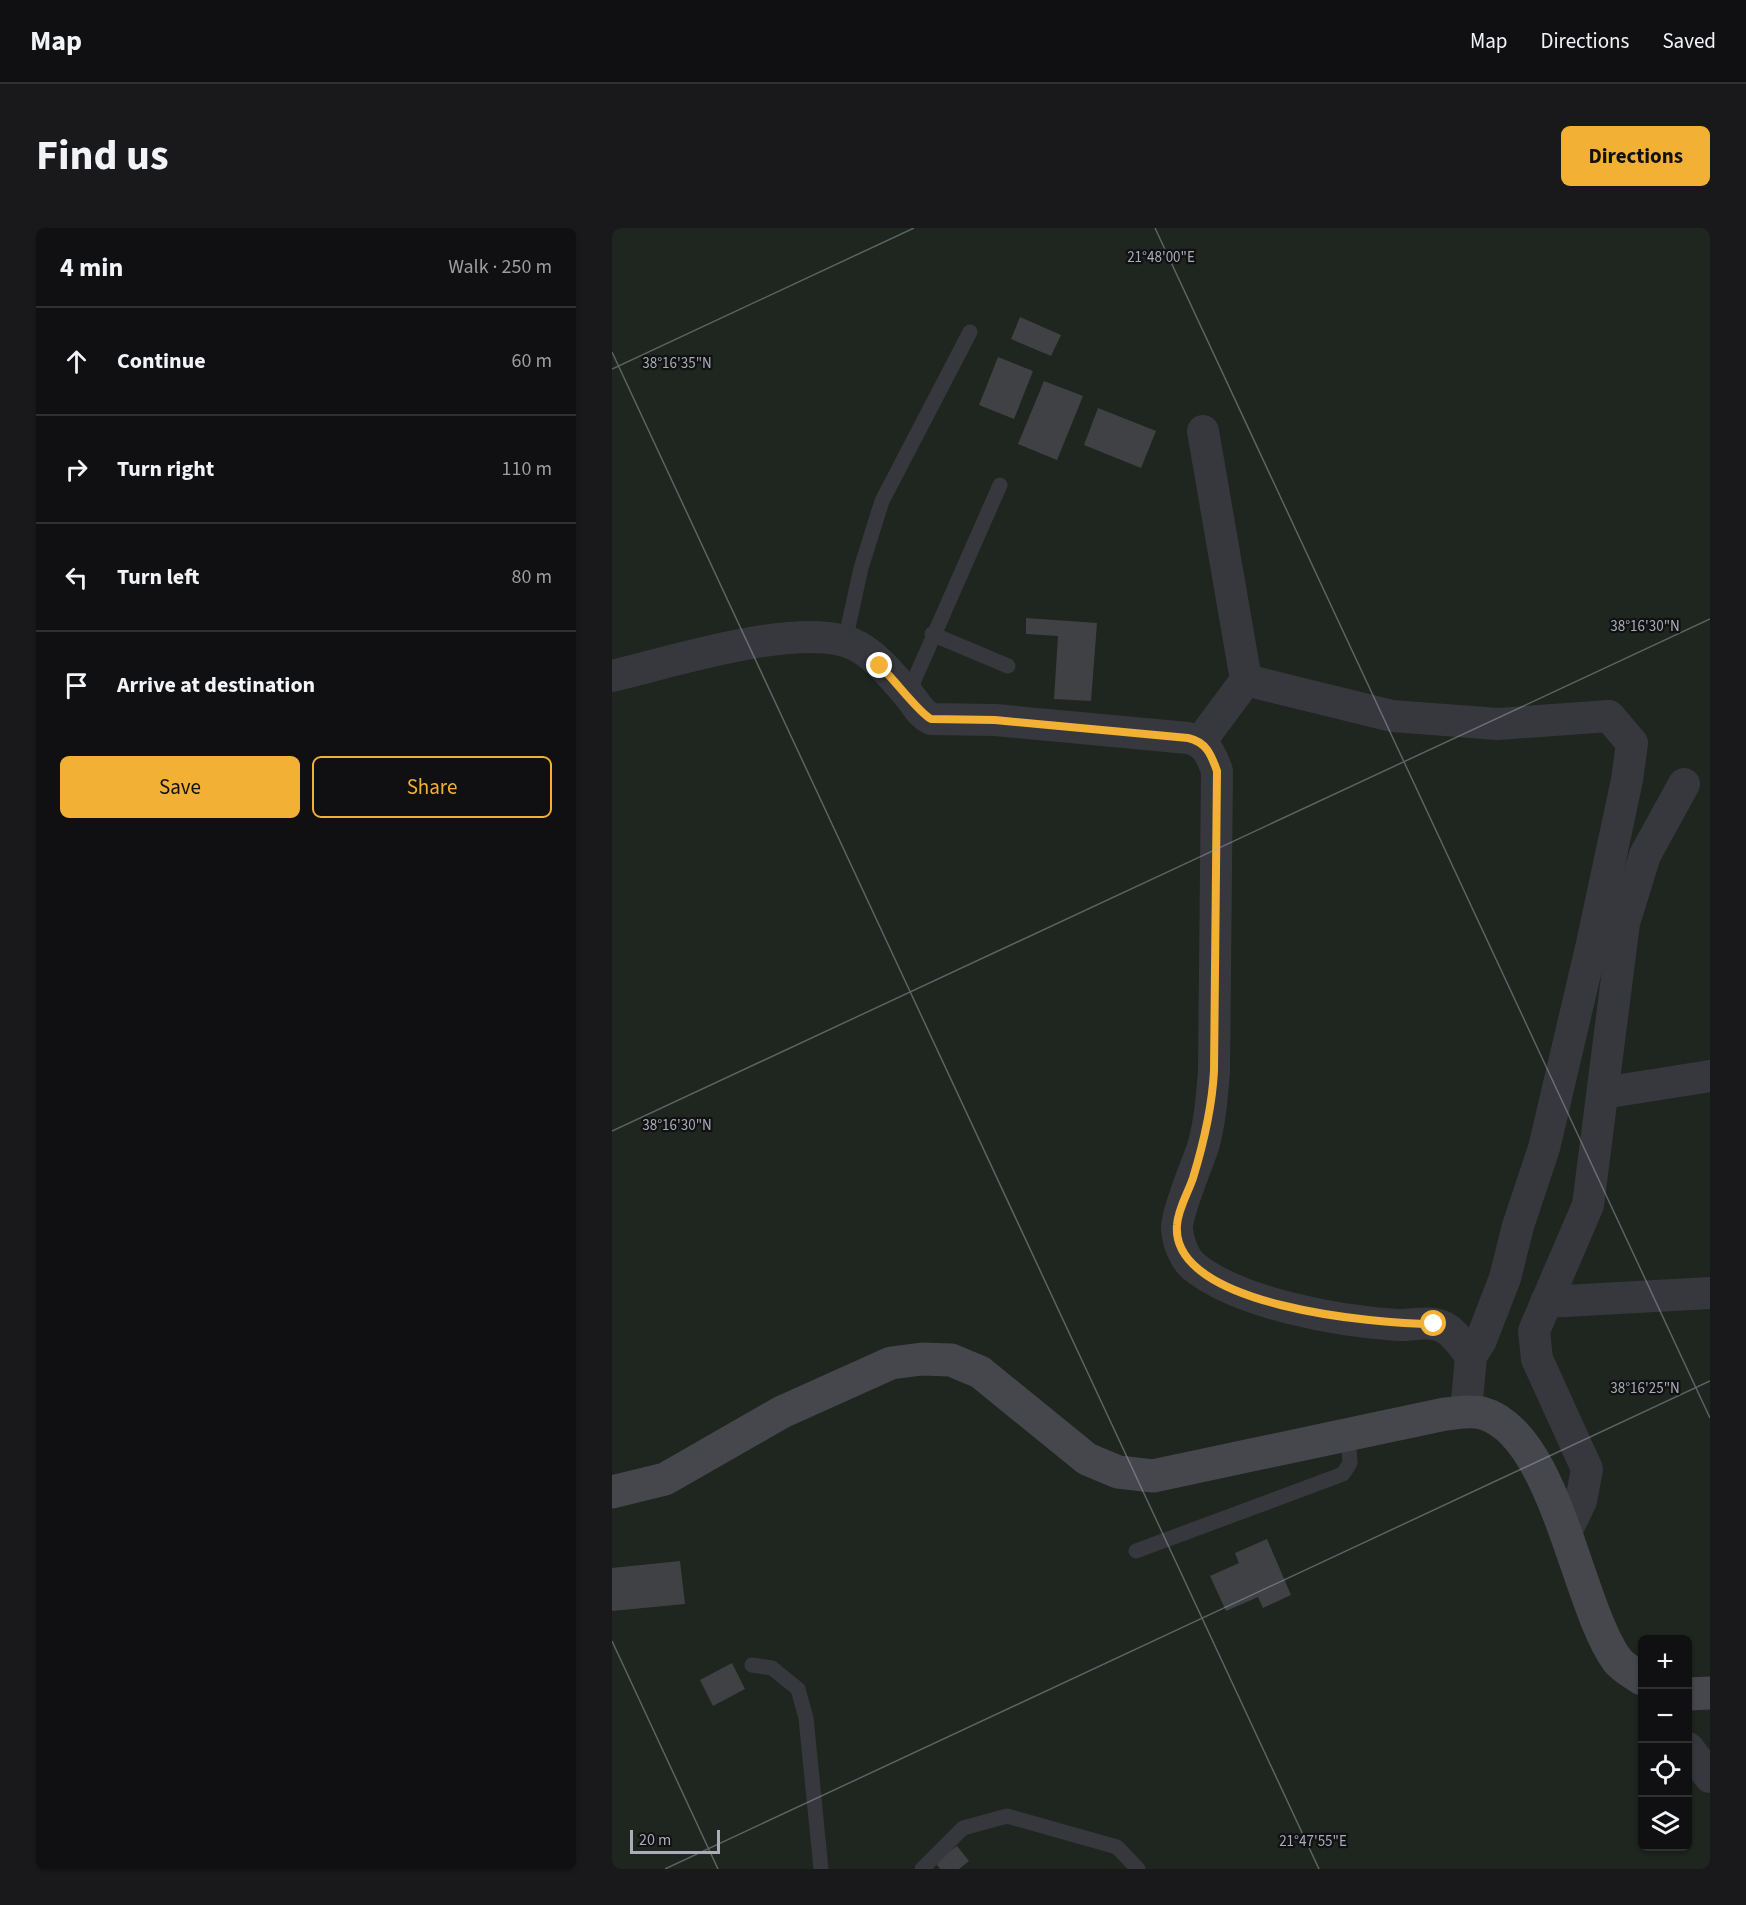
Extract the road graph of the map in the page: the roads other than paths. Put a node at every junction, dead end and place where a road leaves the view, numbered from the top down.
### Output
1 (970, 332) dead end
2 (1203, 430) dead end
3 (1000, 485) dead end
4 (932, 634) junction
5 (845, 641) junction
6 (1008, 666) dead end
7 (612, 676) edge
8 (1245, 680) junction
9 (908, 694) junction
10 (1200, 742) junction
11 (1684, 784) dead end
12 (1710, 1076) edge
13 (1603, 1093) junction
14 (1710, 1293) edge
15 (1546, 1302) junction
16 (1471, 1356) junction
17 (1467, 1412) junction
18 (1348, 1436) junction
19 (612, 1492) edge
20 (1566, 1532) junction
21 (1136, 1551) dead end
22 (752, 1665) dead end
23 (1638, 1676) edge
24 (1710, 1693) edge
25 (1692, 1694) edge
26 (1692, 1753) edge
27 (1710, 1777) edge
28 (821, 1869) edge
29 (922, 1869) edge
30 (1138, 1869) edge

1 - 5 lane
2 - 8 street
3 - 4 lane
4 - 6 lane
4 - 9 lane
5 - 7 street
5 - 9 street
8 - 10 street
8 - 16 street
9 - 10 street
10 - 16 street
11 - 13 street
12 - 13 street
13 - 15 street
14 - 15 street
15 - 20 street
16 - 17 street
17 - 18 main road
17 - 20 main road
18 - 19 main road
18 - 21 lane
20 - 23 main road
22 - 28 lane
24 - 25 main road
26 - 27 street
29 - 30 lane

